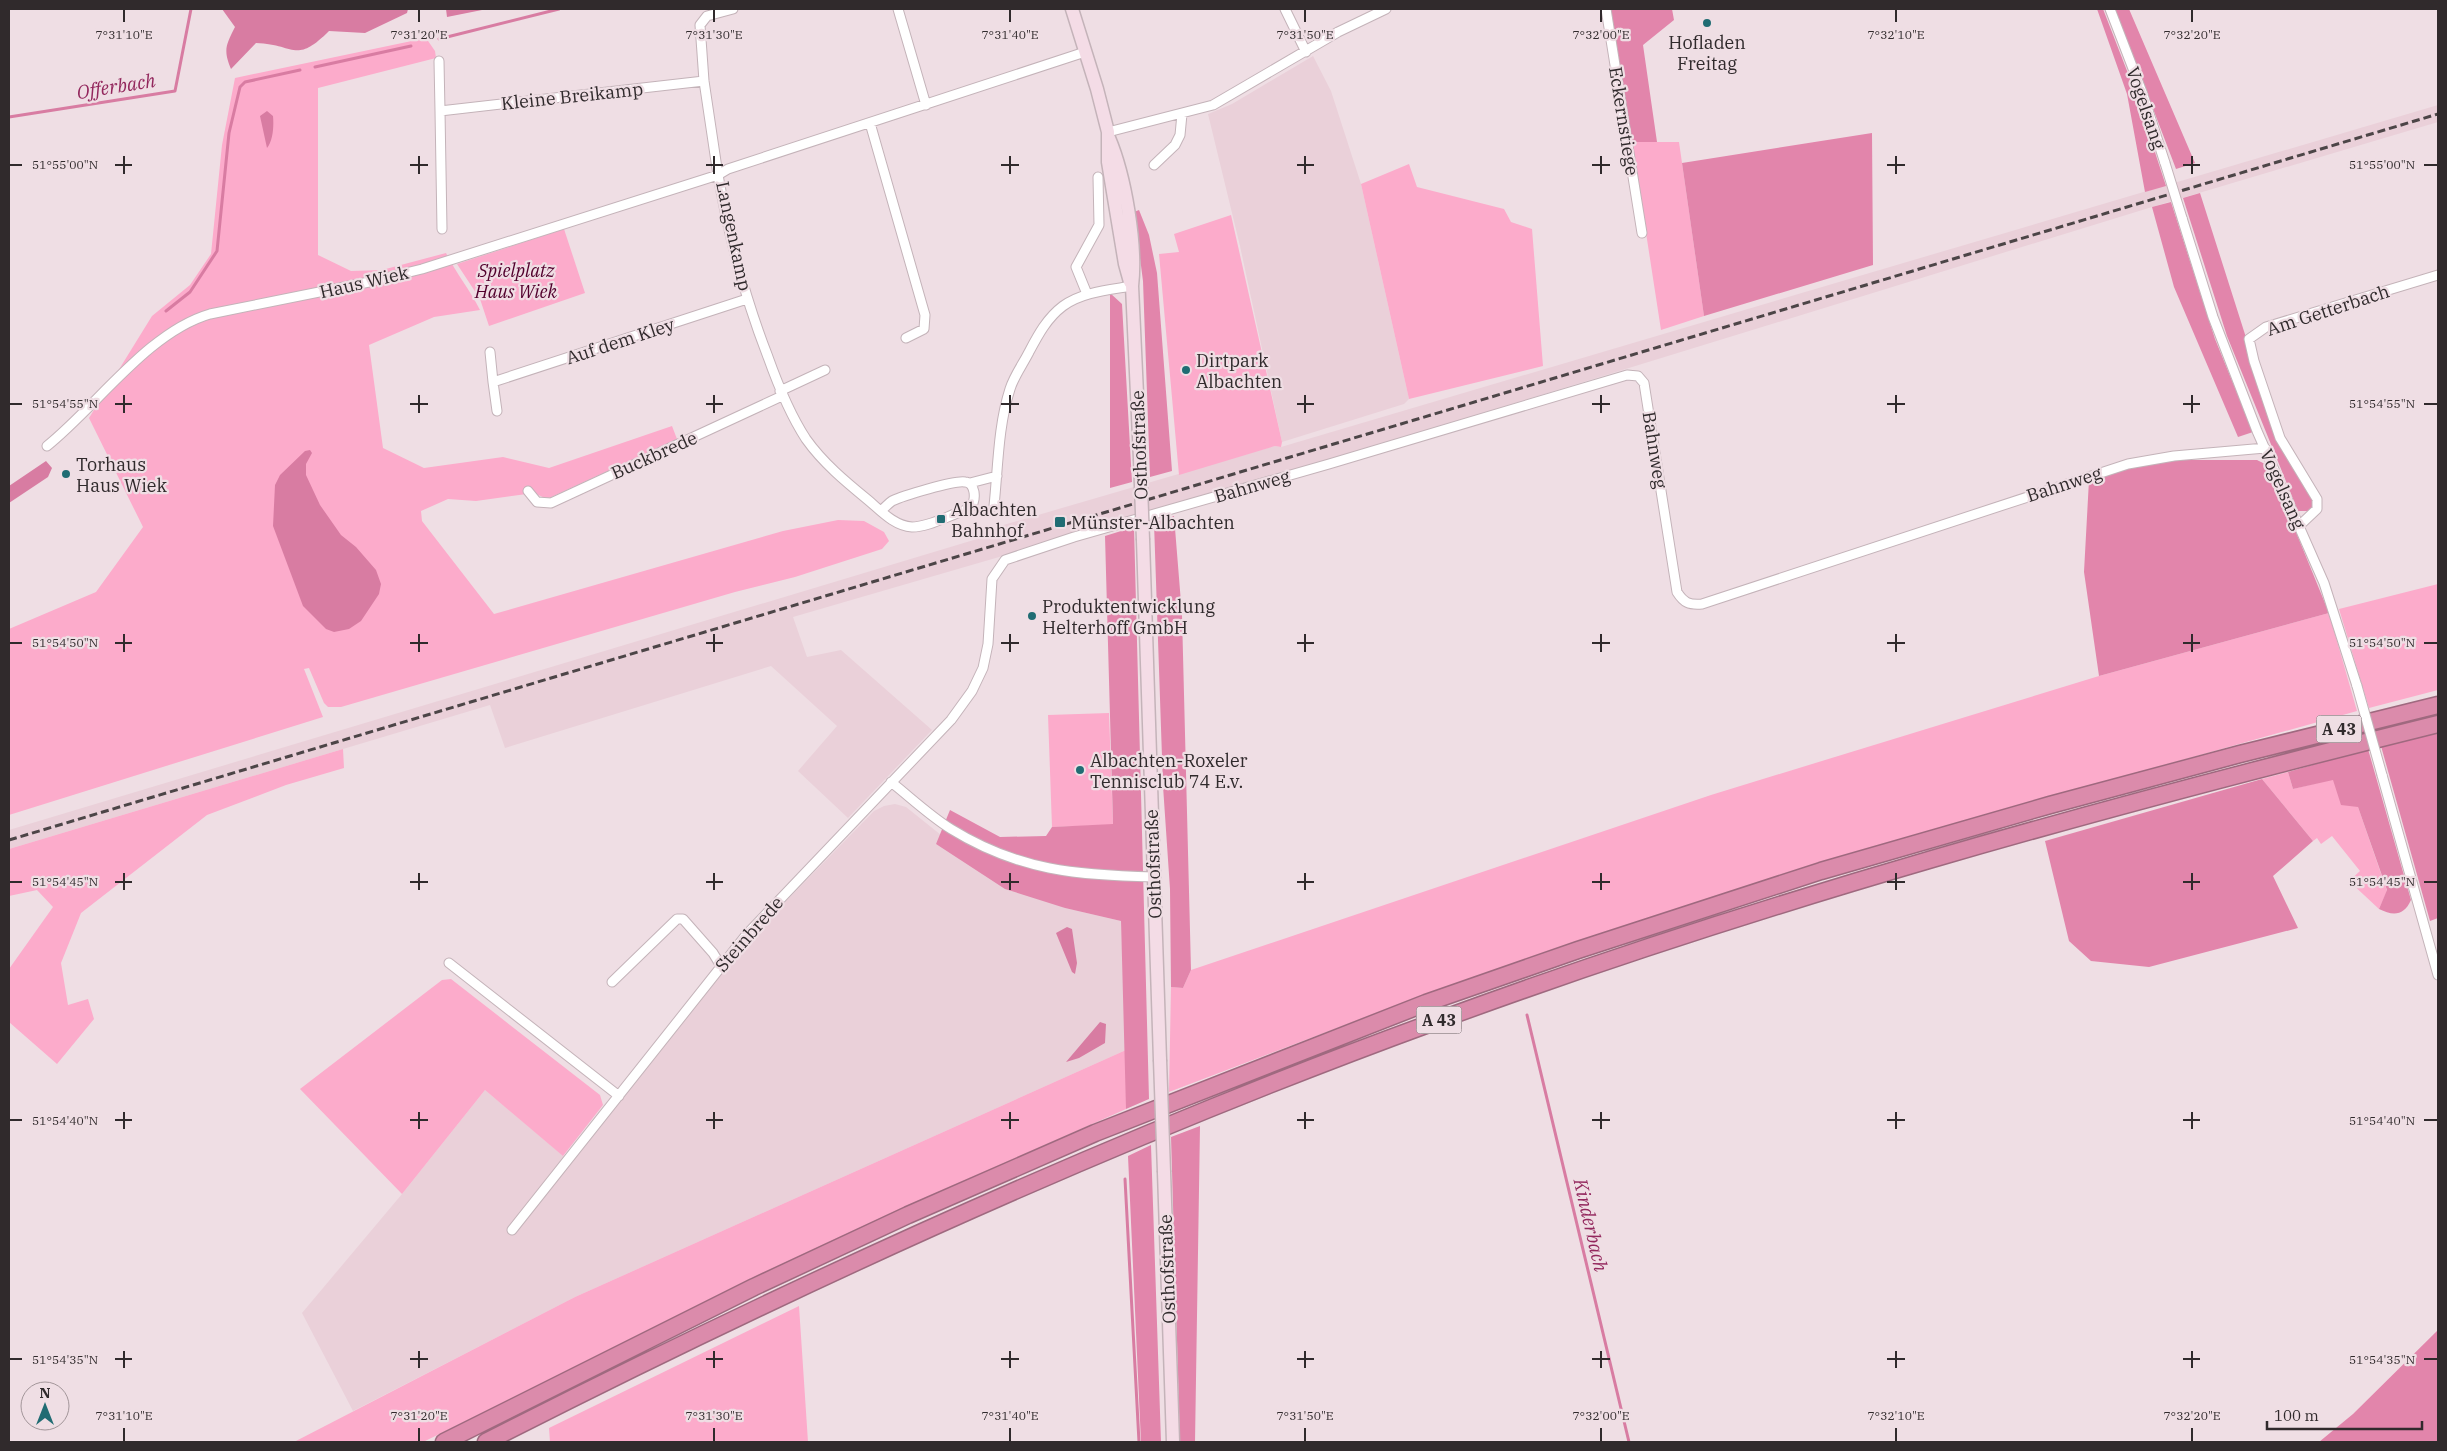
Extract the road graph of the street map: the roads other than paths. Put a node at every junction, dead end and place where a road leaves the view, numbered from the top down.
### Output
1 (733, 9) edge
2 (898, 9) edge
3 (1072, 9) edge
4 (1285, 9) edge
5 (1386, 9) edge
6 (1606, 9) edge
7 (2110, 9) edge
8 (1085, 52) junction
9 (1306, 52) junction
10 (439, 61) dead end
11 (704, 81) junction
12 (926, 105) junction
13 (440, 111) junction
14 (1182, 114) junction
15 (870, 123) junction
16 (1108, 135) junction
17 (1154, 165) dead end
18 (718, 175) junction
19 (1098, 177) dead end
20 (442, 229) dead end
21 (1642, 233) dead end
22 (2438, 275) edge
23 (1132, 286) junction
24 (1088, 294) junction
25 (747, 299) junction
26 (906, 338) dead end
27 (490, 352) dead end
28 (825, 370) dead end
29 (493, 382) junction
30 (781, 393) junction
31 (497, 411) dead end
32 (47, 446) dead end
33 (2265, 448) junction
34 (997, 476) junction
35 (970, 484) junction
36 (528, 491) dead end
37 (994, 506) dead end
38 (881, 511) junction
39 (2299, 526) junction
40 (992, 579) joint
41 (2438, 705) edge
42 (2438, 724) edge
43 (890, 782) junction
44 (1154, 877) junction
45 (450, 963) dead end
46 (721, 966) junction
47 (2438, 975) edge
48 (612, 982) dead end
49 (618, 1096) junction
50 (512, 1230) dead end
51 (444, 1442) edge
52 (486, 1442) edge
53 (1173, 1442) edge

1 - 11 street
2 - 12 street
3 - 8 street, Osthofstraße
4 - 9 street
5 - 9 street
6 - 21 street, Eckernstiege
7 - 33 street, Vogelsang, bridge
8 - 12 street, Langenkamp
8 - 16 street, Osthofstraße
9 - 14 street
10 - 13 street
11 - 13 street, Kleine Breikamp
11 - 18 street
12 - 15 street, Langenkamp
13 - 20 street
14 - 16 street
14 - 17 street
15 - 18 street, Langenkamp
15 - 26 street
16 - 23 street, Osthofstraße
18 - 25 street, Langenkamp
18 - 32 street, Haus Wiek
19 - 24 street
22 - 39 street, Am Getterbach
23 - 24 street
23 - 44 street, Osthofstraße, bridge
24 - 34 street
25 - 29 street, Auf dem Kley
25 - 30 street, Langenkamp
27 - 29 street
28 - 30 street
29 - 31 street
30 - 36 street, Buckbrede
30 - 38 street, Langenkamp
33 - 39 street, Vogelsang
33 - 40 street, Bahnweg
34 - 35 street
34 - 37 street
35 - 38 street
35 - 38 street, Langenkamp
39 - 47 street, Vogelsang, bridge
40 - 43 street, Steinbrede
41 - 51 highway, A 43
42 - 52 highway, A 43
43 - 44 street
43 - 46 street, Steinbrede
44 - 53 street, Osthofstraße, bridge
45 - 49 street
46 - 48 street
46 - 49 street, Steinbrede
49 - 50 street, Steinbrede

